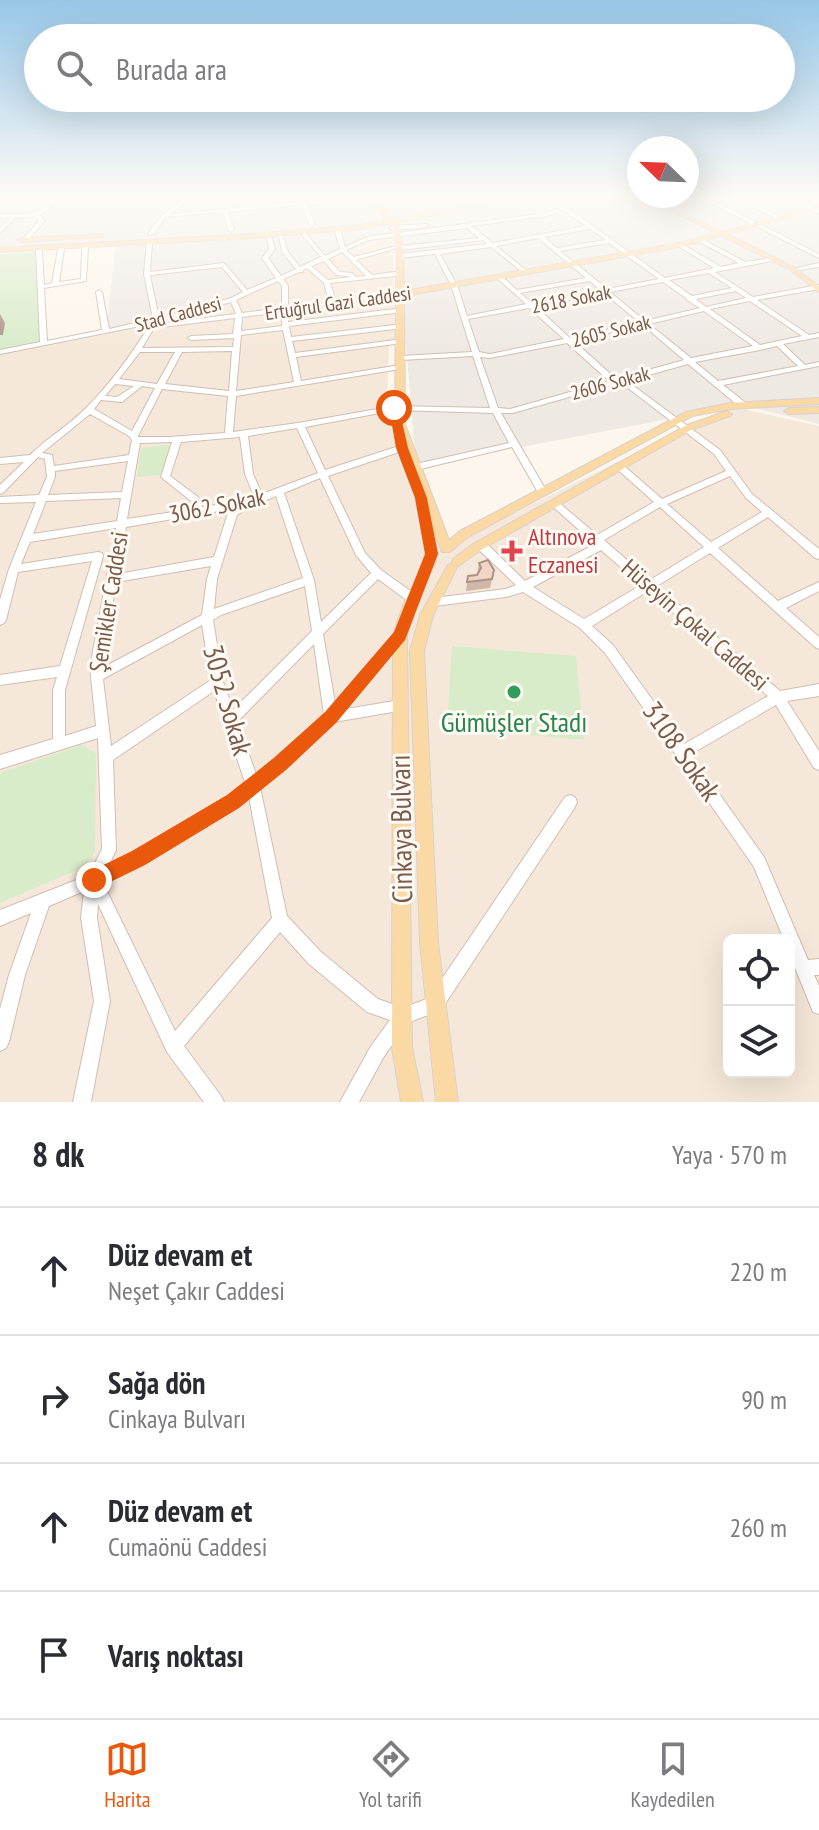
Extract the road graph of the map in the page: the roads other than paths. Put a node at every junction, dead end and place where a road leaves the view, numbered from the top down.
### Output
1 (29, 248) edge
2 (47, 248) edge
3 (75, 248) edge
4 (85, 248) edge
5 (149, 248) edge
6 (272, 248) edge
7 (284, 248) edge
8 (316, 248) edge
9 (346, 248) edge
10 (410, 248) edge
11 (470, 248) edge
12 (498, 248) edge
13 (565, 248) edge
14 (621, 248) edge
15 (661, 248) edge
16 (686, 248) edge
17 (715, 248) edge
18 (751, 248) edge
19 (756, 248) edge
20 (803, 248) edge
21 (813, 248) edge
22 (40, 249) junction
23 (61, 249) junction
24 (343, 250) junction
25 (398, 250) junction
26 (556, 250) joint
27 (806, 250) junction
28 (437, 253) junction
29 (629, 254) junction
30 (819, 256) edge
31 (324, 259) junction
32 (353, 259) junction
33 (771, 259) junction
34 (573, 264) junction
35 (744, 264) junction
36 (819, 265) edge
37 (309, 267) junction
38 (799, 268) junction
39 (720, 269) junction
40 (301, 271) junction
41 (710, 271) junction
42 (525, 272) junction
43 (147, 274) junction
44 (395, 274) junction
45 (370, 276) junction
46 (499, 277) junction
47 (354, 278) junction
48 (591, 279) junction
49 (281, 280) junction
50 (663, 280) junction
51 (327, 282) junction
52 (454, 285) junction
53 (55, 286) junction
54 (818, 286) edge
55 (42, 287) junction
56 (738, 289) junction
57 (99, 292) dead end
58 (514, 292) junction
59 (608, 293) junction
60 (247, 294) junction
61 (398, 294) junction
62 (233, 299) junction
63 (689, 299) junction
64 (755, 299) junction
65 (333, 303) junction
66 (531, 307) junction
67 (198, 309) junction
68 (286, 310) junction
69 (705, 310) junction
70 (395, 311) junction
71 (238, 317) junction
72 (465, 318) junction
73 (154, 323) junction
74 (195, 323) junction
75 (646, 324) junction
76 (136, 326) joint
77 (286, 326) junction
78 (395, 327) junction
79 (106, 332) junction
80 (236, 335) junction
81 (819, 335) edge
82 (808, 337) junction
83 (191, 338) junction
84 (288, 339) junction
85 (395, 342) junction
86 (571, 342) junction
87 (44, 344) junction
88 (779, 344) junction
89 (760, 348) junction
90 (234, 349) junction
91 (137, 350) junction
92 (183, 350) junction
93 (0, 352) edge
94 (478, 354) junction
95 (291, 356) junction
96 (401, 358) junction
97 (693, 360) junction
98 (819, 364) edge
99 (803, 367) junction
100 (394, 368) junction
101 (113, 381) junction
102 (615, 382) junction
103 (142, 383) junction
104 (719, 383) junction
105 (298, 384) junction
106 (159, 385) junction
107 (232, 394) junction
108 (100, 398) junction
109 (819, 401) edge
110 (743, 405) junction
111 (397, 408) junction
112 (819, 410) edge
113 (67, 411) dead end
114 (497, 411) junction
115 (85, 413) junction
116 (674, 422) junction
117 (300, 426) junction
118 (688, 428) junction
119 (244, 434) junction
120 (229, 436) junction
121 (135, 438) junction
122 (177, 441) junction
123 (515, 444) junction
124 (402, 448) junction
125 (34, 456) junction
126 (133, 457) junction
127 (0, 461) edge
128 (619, 466) junction
129 (416, 467) junction
130 (51, 469) junction
131 (731, 472) junction
132 (323, 474) junction
133 (0, 491) edge
134 (542, 492) junction
135 (280, 493) junction
136 (126, 495) junction
137 (43, 498) junction
138 (0, 500) edge
139 (554, 503) junction
140 (660, 503) junction
141 (244, 505) junction
142 (198, 512) junction
143 (769, 512) junction
144 (122, 522) junction
145 (26, 539) junction
146 (599, 543) junction
147 (481, 545) junction
148 (446, 549) junction
149 (712, 549) junction
150 (819, 555) edge
151 (431, 557) junction
152 (216, 561) junction
153 (454, 565) junction
154 (14, 569) junction
155 (377, 573) junction
156 (112, 579) junction
157 (309, 580) junction
158 (648, 584) junction
159 (819, 586) edge
160 (524, 587) junction
161 (412, 598) junction
162 (434, 602) junction
163 (777, 607) junction
164 (207, 619) junction
165 (0, 620) edge
166 (584, 625) junction
167 (318, 633) junction
168 (400, 635) junction
169 (819, 644) edge
170 (65, 671) junction
171 (96, 677) junction
172 (0, 680) edge
173 (217, 682) junction
174 (819, 690) edge
175 (778, 697) junction
176 (400, 706) junction
177 (331, 717) junction
178 (232, 719) junction
179 (104, 730) junction
180 (59, 744) junction
181 (684, 751) junction
182 (106, 757) junction
183 (0, 762) edge
184 (819, 763) edge
185 (253, 785) junction
186 (570, 802) dead end
187 (94, 880) junction
188 (44, 899) junction
189 (0, 918) edge
190 (280, 920) junction
191 (811, 967) edge
192 (435, 1004) junction
193 (819, 1006) edge
194 (403, 1016) junction
195 (0, 1042) edge
196 (173, 1046) junction
197 (82, 1102) edge
198 (215, 1102) edge
199 (349, 1102) edge
200 (412, 1102) edge
201 (447, 1102) edge

1 - 22 main road
2 - 22 main road
3 - 23 main road
4 - 53 street
5 - 43 street
6 - 49 street
7 - 40 street
8 - 31 street
9 - 24 street, Stad Caddesi
10 - 25 street
11 - 28 street
12 - 42 street
13 - 26 street
14 - 29 street
15 - 29 main road, Ertuğrul Gazi Caddesi
16 - 39 street
17 - 35 street
18 - 33 main road
19 - 38 main road
20 - 27 street
21 - 27 street
22 - 23 main road
22 - 55 street
23 - 53 street
24 - 31 street, Stad Caddesi
24 - 32 street
25 - 28 street
25 - 32 street
25 - 44 main road
25 - 61 main road
26 - 34 street
27 - 30 street
28 - 52 street
29 - 34 main road, Ertuğrul Gazi Caddesi
29 - 50 street
31 - 37 street, Stad Caddesi
31 - 47 street
32 - 45 street
33 - 35 street, 2618 Sokak
33 - 54 main road
34 - 42 main road, Ertuğrul Gazi Caddesi
34 - 48 street
35 - 39 street, 2618 Sokak
36 - 38 street
37 - 40 street, Stad Caddesi
37 - 51 street
38 - 54 main road
39 - 41 street, 2618 Sokak
40 - 49 street, Stad Caddesi
41 - 50 street, 2618 Sokak
41 - 56 street
42 - 46 main road, Ertuğrul Gazi Caddesi
43 - 60 street
43 - 73 street
44 - 45 street
44 - 61 main road
45 - 47 street
46 - 52 main road, Ertuğrul Gazi Caddesi
46 - 58 street
47 - 51 street
48 - 58 street
48 - 59 street
49 - 60 street, Stad Caddesi
49 - 68 street
50 - 59 street, 2618 Sokak
50 - 63 street
51 - 65 street
52 - 61 main road, Ertuğrul Gazi Caddesi
52 - 72 street
53 - 55 street
54 - 64 street, 2605 Sokak
55 - 87 street
56 - 63 street
56 - 64 street
57 - 79 street
58 - 66 street
59 - 66 street, 2618 Sokak
59 - 75 street
60 - 62 street, Stad Caddesi
61 - 65 street, Ertuğrul Gazi Caddesi
61 - 70 main road
61 - 96 main road
62 - 67 street, Stad Caddesi
62 - 71 street
63 - 69 street
64 - 69 street, 2605 Sokak
64 - 82 street
65 - 68 street, Ertuğrul Gazi Caddesi
66 - 72 street, 2618 Sokak
66 - 86 street
67 - 73 street, Stad Caddesi
67 - 74 street, Şemikler Caddesi
68 - 71 street, Ertuğrul Gazi Caddesi
68 - 77 street
69 - 75 street, 2605 Sokak
69 - 89 street
70 - 77 street
70 - 78 main road
71 - 74 street, Ertuğrul Gazi Caddesi
71 - 80 street
72 - 94 street
73 - 74 street, Ertuğrul Gazi Caddesi
73 - 76 street, Ertuğrul Gazi Caddesi
73 - 91 street
74 - 83 street, Şemikler Caddesi
75 - 86 street, 2605 Sokak
75 - 97 street
76 - 79 street, Stad Caddesi
77 - 80 street
77 - 84 street
78 - 84 street
78 - 85 main road
79 - 87 street, Stad Caddesi
80 - 83 street
80 - 90 street
81 - 82 street, 2606 Sokak
82 - 88 street, 2606 Sokak
83 - 92 street, Şemikler Caddesi
84 - 95 street
85 - 95 street
85 - 100 main road
86 - 94 street, 2605 Sokak
86 - 102 street
87 - 93 street, Stad Caddesi
88 - 89 street, 2606 Sokak
88 - 99 street
89 - 97 street, 2606 Sokak
90 - 92 street
90 - 107 street
91 - 92 street
91 - 101 street
92 - 106 street, Şemikler Caddesi
94 - 96 street, 2605 Sokak
94 - 114 street
95 - 105 street
96 - 111 main road
97 - 102 street, 2606 Sokak
97 - 104 street
98 - 99 street
99 - 104 street
100 - 105 street
100 - 111 main road
101 - 103 street
101 - 108 street
102 - 114 street, 2606 Sokak
102 - 116 street
103 - 106 street
103 - 108 street
104 - 110 street
105 - 107 street
106 - 107 street
106 - 121 street, Şemikler Caddesi
107 - 120 street
108 - 115 street
109 - 110 main road
110 - 116 main road
111 - 114 street, 2606 Sokak
111 - 117 street, 2606 Sokak
111 - 124 main road
111 - 129 main road
112 - 118 main road, Cinkaya Bulvarı
113 - 115 street
114 - 123 street
115 - 121 street
115 - 125 street
116 - 118 street
116 - 134 main road
117 - 119 street, 2606 Sokak
117 - 132 street
118 - 128 main road, Cinkaya Bulvarı
118 - 131 street
119 - 120 street, 2606 Sokak
119 - 141 street, 3052 Sokak
120 - 122 street, 2606 Sokak
121 - 122 street, 2606 Sokak
121 - 126 street, Şemikler Caddesi
122 - 142 street
123 - 129 street
123 - 134 street
124 - 132 street, 3062 Sokak
124 - 151 main road
125 - 127 street
125 - 130 street
125 - 133 street
126 - 130 street
126 - 136 street, Şemikler Caddesi
128 - 139 main road, Cinkaya Bulvarı
128 - 140 street
129 - 148 main road
130 - 137 street
131 - 140 street
131 - 143 street
132 - 135 street, 3062 Sokak
132 - 155 street
134 - 148 main road
135 - 141 street, 3062 Sokak
135 - 157 street
136 - 137 street
136 - 144 street, Şemikler Caddesi
137 - 138 street
137 - 145 street
139 - 146 street, Hüseyin Çokal Caddesi
139 - 147 main road, Cinkaya Bulvarı
140 - 146 street
140 - 149 street
141 - 142 street, 3062 Sokak
141 - 152 street, 3052 Sokak
142 - 144 street, 3062 Sokak
143 - 149 street
143 - 150 street
144 - 145 street, 3062 Sokak
144 - 156 street, Şemikler Caddesi
145 - 154 street
146 - 158 street, Hüseyin Çokal Caddesi
146 - 160 street
147 - 153 main road, Cinkaya Bulvarı
147 - 160 street, 3108 Sokak
148 - 151 main road
148 - 153 main road
149 - 158 street
149 - 163 street
151 - 153 main road
151 - 161 main road, Cinkaya Bulvarı
152 - 156 street
152 - 164 street, 3052 Sokak
153 - 162 main road, Cinkaya Bulvarı
154 - 165 street
154 - 170 street
155 - 161 street
155 - 167 street
156 - 171 street, Şemikler Caddesi
157 - 164 street
157 - 167 street
158 - 166 street
158 - 175 street, Hüseyin Çokal Caddesi
159 - 163 street
160 - 162 street
160 - 166 street, 3108 Sokak
161 - 168 main road, Cinkaya Bulvarı
162 - 192 main road, Cinkaya Bulvarı
163 - 169 street
164 - 171 street
164 - 173 street, 3052 Sokak
166 - 181 street, 3108 Sokak
167 - 177 street
167 - 178 street
168 - 176 main road, Cinkaya Bulvarı
168 - 177 street
170 - 172 street
170 - 180 street
171 - 179 street, Şemikler Caddesi
173 - 178 street, 3052 Sokak
173 - 182 street
174 - 175 street
175 - 181 street
175 - 184 street, Hüseyin Çokal Caddesi
176 - 177 street
176 - 194 main road, Cinkaya Bulvarı
177 - 185 street
178 - 185 street, 3052 Sokak
179 - 180 street
179 - 182 street, Şemikler Caddesi
180 - 183 street
181 - 191 street, 3108 Sokak
182 - 187 street, Şemikler Caddesi
185 - 187 street
185 - 190 street, 3052 Sokak
186 - 192 street
187 - 188 street
187 - 196 street
187 - 197 street, Şemikler Caddesi
188 - 189 street
188 - 195 street
190 - 194 street
190 - 196 street
191 - 193 street, 3108 Sokak
192 - 194 street
192 - 201 main road, Cinkaya Bulvarı
194 - 199 street
194 - 200 main road, Cinkaya Bulvarı
196 - 198 street

